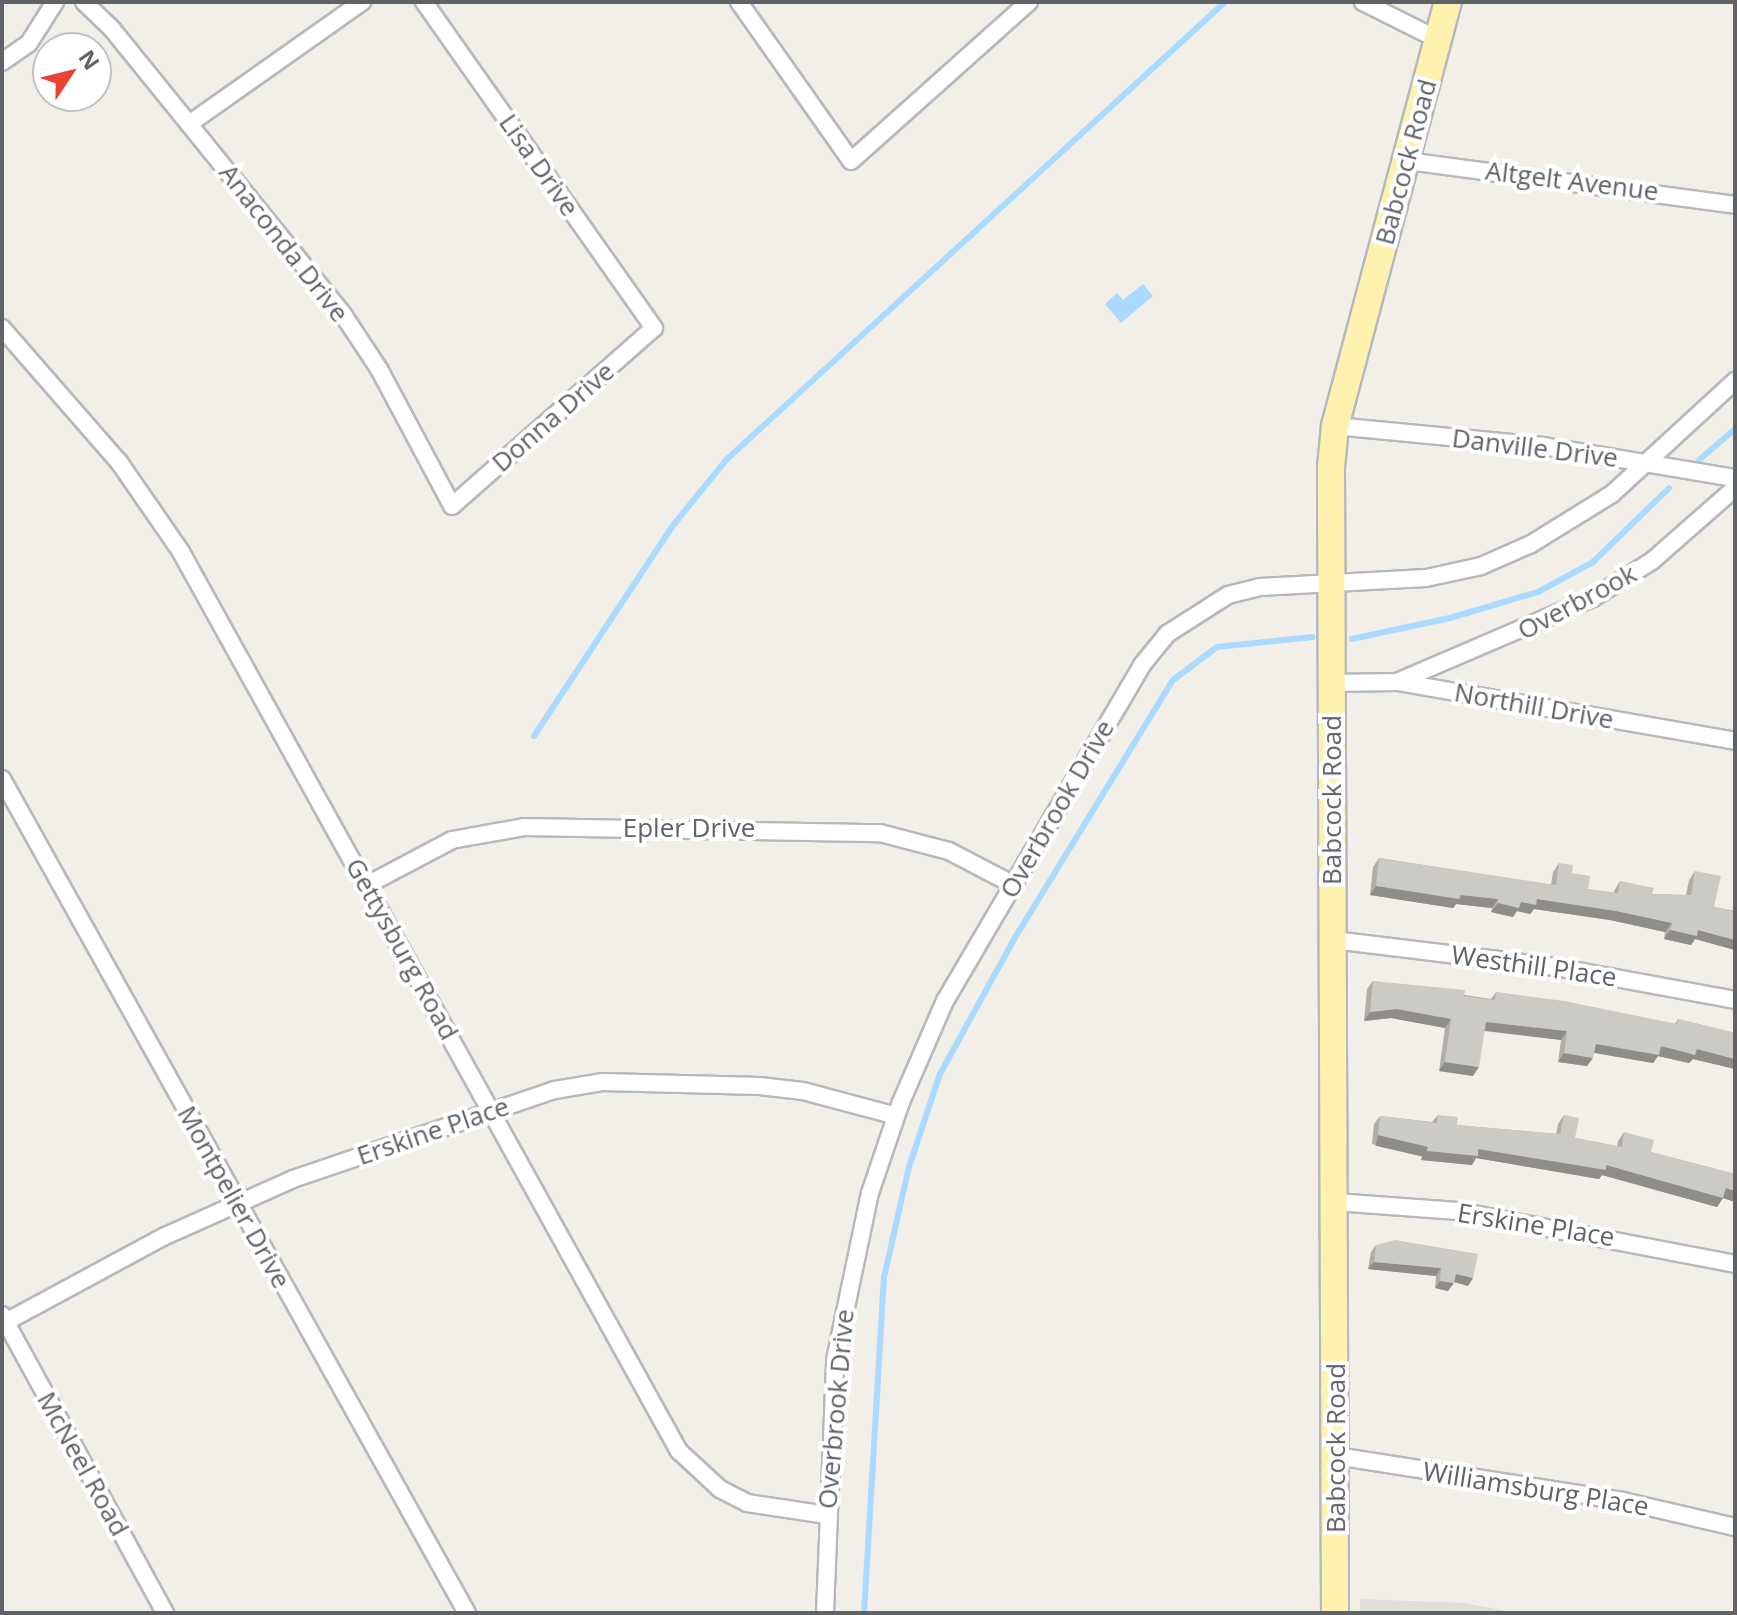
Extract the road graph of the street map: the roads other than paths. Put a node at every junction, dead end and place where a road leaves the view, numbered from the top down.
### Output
1 (55, 2) edge
2 (84, 2) edge
3 (362, 2) edge
4 (424, 2) edge
5 (739, 2) edge
6 (1029, 2) edge
7 (1363, 2) edge
8 (1448, 2) edge
9 (1439, 40) junction
10 (2, 62) edge
11 (189, 124) junction
12 (1407, 161) junction
13 (1735, 205) edge
14 (2, 328) edge
15 (654, 328) joint
16 (1735, 381) edge
17 (1335, 426) junction
18 (1646, 462) junction
19 (1735, 478) edge
20 (1735, 488) edge
21 (452, 506) joint
22 (1331, 582) junction
23 (1398, 682) junction
24 (1331, 683) junction
25 (1735, 741) edge
26 (2, 779) edge
27 (1012, 884) junction
28 (367, 885) junction
29 (1333, 940) junction
30 (1735, 1000) edge
31 (490, 1111) junction
32 (896, 1116) junction
33 (1335, 1202) junction
34 (237, 1203) junction
35 (1735, 1264) edge
36 (3, 1320) edge
37 (1336, 1456) junction
38 (827, 1515) junction
39 (1735, 1527) edge
40 (165, 1613) edge
41 (467, 1613) edge
42 (825, 1613) edge
43 (1335, 1613) edge

1 - 10 street
2 - 11 street, Anaconda Drive
3 - 11 street
4 - 15 street, Lisa Drive
5 - 6 street
7 - 9 street
8 - 9 main road, Babcock Road
9 - 12 main road, Babcock Road
11 - 21 street, Anaconda Drive
12 - 13 street, Altgelt Avenue
12 - 17 main road, Babcock Road
14 - 28 street, Gettysburg Road
15 - 21 street, Donna Drive
16 - 18 street, Overbrook Drive
17 - 18 street, Danville Drive
17 - 22 main road, Babcock Road
18 - 19 street, Danville Drive
18 - 22 street, Overbrook Drive
20 - 23 street, Overbrook
22 - 24 main road, Babcock Road
22 - 27 street, Overbrook Drive
23 - 24 street, Northill Drive
23 - 25 street, Northill Drive
24 - 29 main road, Babcock Road
26 - 34 street, Montpelier Drive
27 - 28 street, Epler Drive
27 - 32 street, Overbrook Drive
28 - 31 street, Gettysburg Road
29 - 30 street, Westhill Place
29 - 33 main road, Babcock Road
31 - 32 street, Erskine Place
31 - 34 street, Erskine Place
31 - 38 street, Gettysburg Road
32 - 38 street, Overbrook Drive
33 - 35 street, Erskine Place
33 - 37 main road, Babcock Road
34 - 36 street, Erskine Place
34 - 41 street, Montpelier Drive
36 - 40 street, McNeel Road
37 - 39 street, Williamsburg Place
37 - 43 main road, Babcock Road
38 - 42 street, Overbrook Drive

